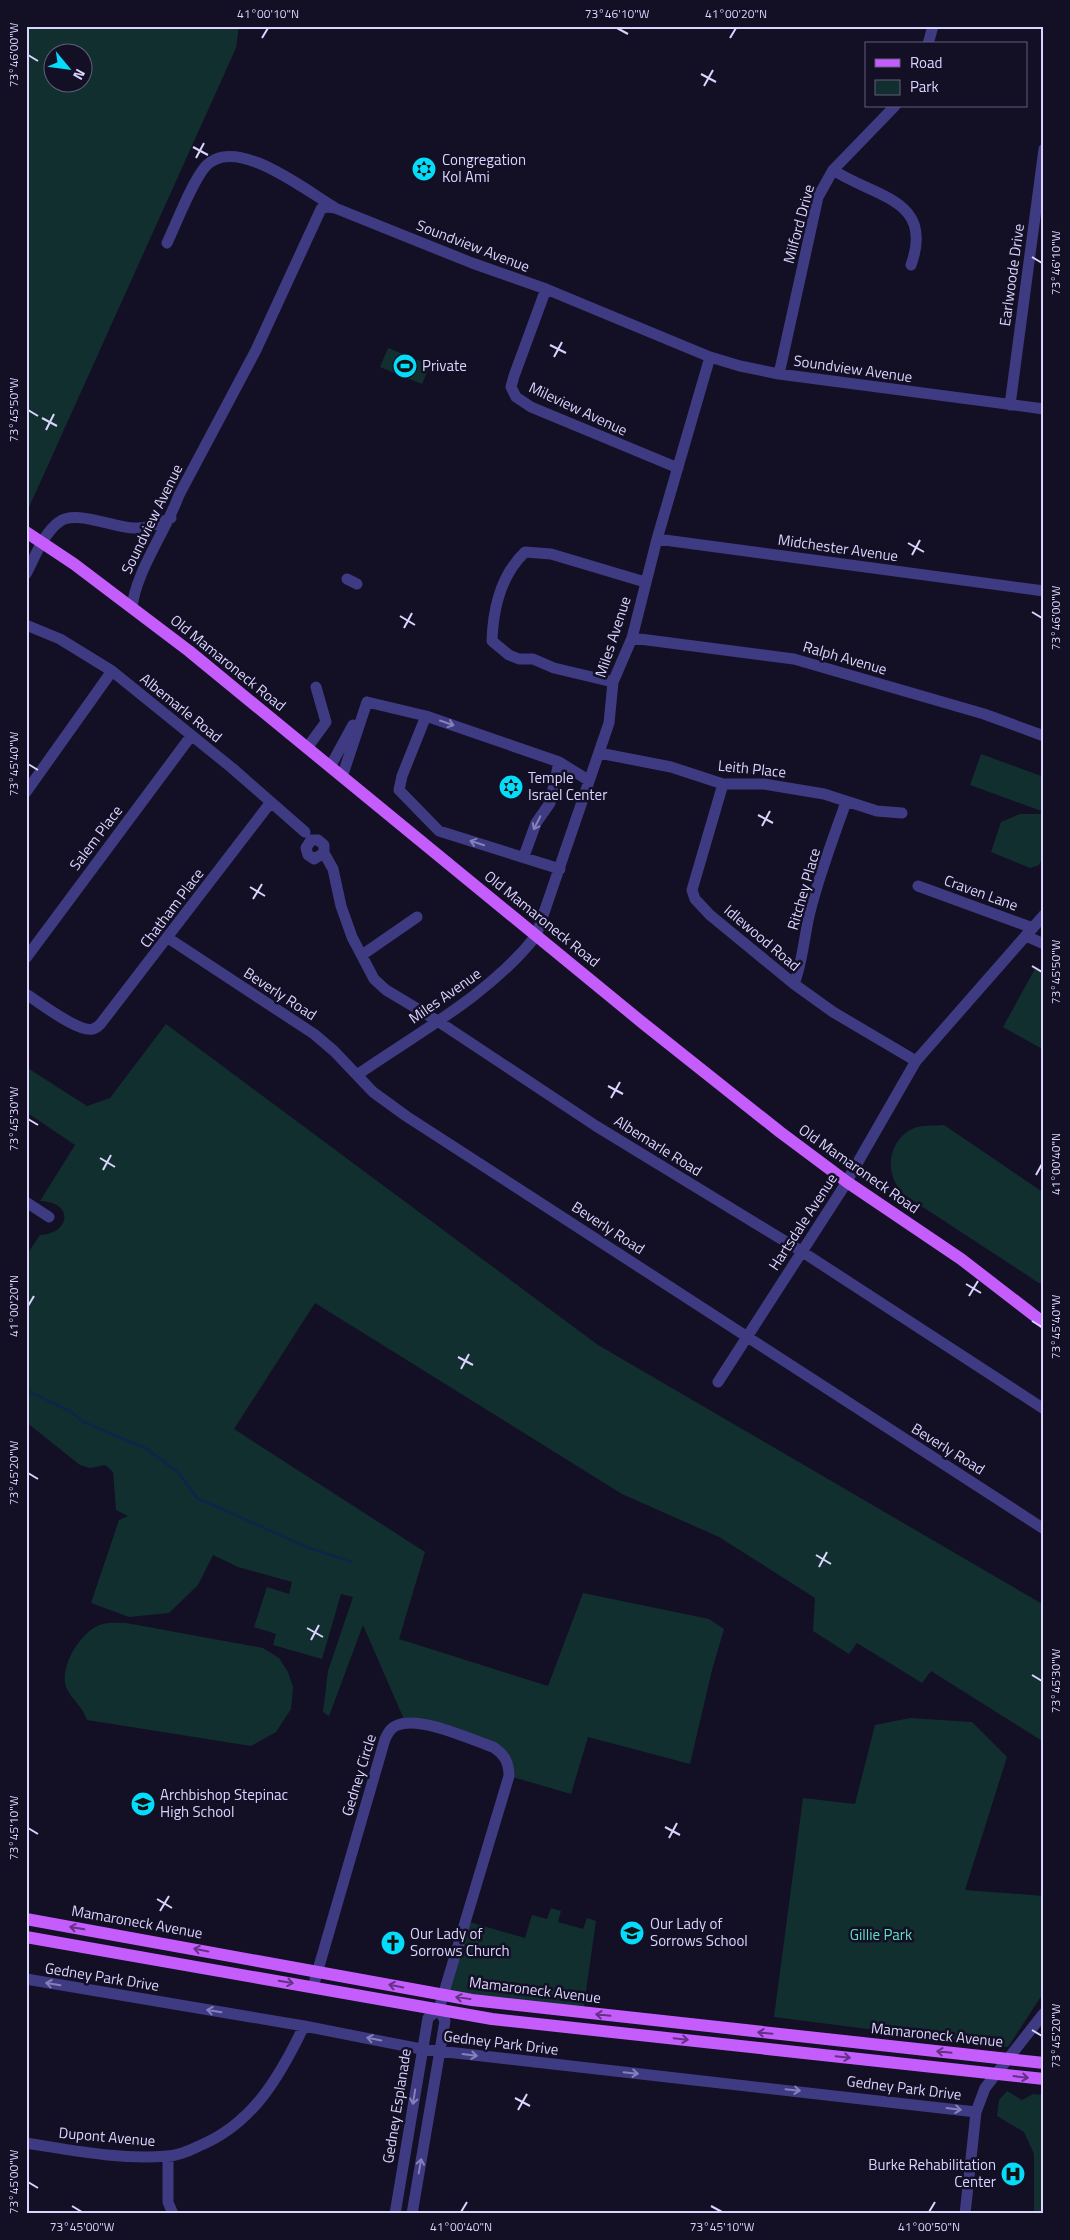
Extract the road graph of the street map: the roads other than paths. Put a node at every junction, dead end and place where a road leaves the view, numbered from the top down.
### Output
1 (933, 26) edge
2 (929, 42) edge
3 (893, 108) edge
4 (1044, 149) edge
5 (833, 170) junction
6 (335, 208) junction
7 (167, 243) dead end
8 (911, 264) dead end
9 (546, 289) junction
10 (710, 357) junction
11 (779, 374) junction
12 (1010, 405) junction
13 (1044, 409) edge
14 (678, 468) junction
15 (171, 518) junction
16 (26, 532) edge
17 (657, 539) junction
18 (42, 543) junction
19 (26, 574) edge
20 (645, 582) junction
21 (1044, 591) edge
22 (132, 608) junction
23 (26, 625) edge
24 (632, 638) junction
25 (112, 671) junction
26 (613, 682) junction
27 (316, 687) dead end
28 (366, 702) junction
29 (426, 716) junction
30 (191, 736) junction
31 (1044, 736) edge
32 (308, 748) junction
33 (599, 753) junction
34 (559, 762) junction
35 (330, 767) junction
36 (342, 777) junction
37 (588, 780) junction
38 (723, 784) junction
39 (26, 792) edge
40 (270, 802) junction
41 (846, 802) junction
42 (902, 813) dead end
43 (305, 832) dead end
44 (324, 853) dead end
45 (524, 856) junction
46 (560, 869) junction
47 (918, 886) dead end
48 (1044, 915) edge
49 (417, 918) dead end
50 (1029, 932) junction
51 (536, 936) junction
52 (168, 938) junction
53 (1044, 944) edge
54 (362, 955) junction
55 (26, 958) edge
56 (794, 984) junction
57 (26, 994) edge
58 (436, 1020) junction
59 (916, 1061) junction
60 (357, 1074) junction
61 (847, 1182) junction
62 (26, 1202) edge
63 (49, 1217) dead end
64 (801, 1252) junction
65 (1044, 1323) edge
66 (748, 1336) junction
67 (718, 1382) dead end
68 (1044, 1409) edge
69 (1044, 1529) edge
70 (26, 1919) edge
71 (26, 1937) edge
72 (159, 1942) junction
73 (235, 1956) junction
74 (154, 1959) junction
75 (317, 1970) junction
76 (232, 1973) junction
77 (26, 1979) edge
78 (313, 1987) junction
79 (443, 1996) junction
80 (439, 2009) junction
81 (1044, 2013) edge
82 (304, 2026) junction
83 (421, 2049) junction
84 (440, 2051) junction
85 (1010, 2059) junction
86 (1044, 2063) edge
87 (997, 2074) junction
88 (1044, 2079) edge
89 (976, 2112) junction
90 (26, 2142) edge
91 (168, 2156) junction
92 (173, 2214) edge
93 (395, 2214) edge
94 (412, 2214) edge
95 (965, 2214) edge

1 - 2 street
3 - 5 street, Milford Drive
4 - 12 street, Earlwoode Drive
5 - 8 street
5 - 11 street, Milford Drive
6 - 7 street
6 - 9 street, Soundview Avenue
6 - 15 street, Soundview Avenue
9 - 10 street, Soundview Avenue
9 - 14 street, Mileview Avenue
10 - 11 street, Soundview Avenue
10 - 14 street, Miles Avenue
11 - 12 street, Soundview Avenue
12 - 13 street, Soundview Avenue
14 - 17 street, Miles Avenue
15 - 18 street
15 - 22 street, Soundview Avenue
16 - 18 main road, Old Mamaroneck Road
17 - 20 street, Miles Avenue
17 - 21 street, Midchester Avenue
18 - 19 street
18 - 22 main road, Old Mamaroneck Road
20 - 24 street, Miles Avenue
20 - 26 street
22 - 32 main road, Old Mamaroneck Road
23 - 25 street, Albemarle Road
24 - 26 street, Miles Avenue
24 - 31 street, Ralph Avenue
25 - 30 street, Albemarle Road
25 - 39 street
26 - 33 street, Miles Avenue
27 - 32 street
28 - 29 street
28 - 35 street
28 - 36 street
29 -> 34 street
45 -> 29 street
30 - 40 street, Albemarle Road
30 - 55 street, Salem Place
32 - 35 main road, Old Mamaroneck Road
33 - 37 street, Miles Avenue
33 - 38 street, Leith Place
34 - 37 street
34 -> 45 street
35 - 36 main road, Old Mamaroneck Road
36 - 51 main road, Old Mamaroneck Road
37 - 46 street, Miles Avenue
38 - 41 street, Leith Place
38 - 56 street, Idlewood Road
40 - 43 street, Albemarle Road
40 - 52 street, Chatham Place
41 - 42 street, Leith Place
41 - 56 street, Ritchey Place
44 - 54 street, Albemarle Road
45 - 46 street
46 - 51 street, Miles Avenue
47 - 50 street, Craven Lane
48 - 50 street, Hartsdale Avenue
49 - 54 street
50 - 53 street, Craven Lane
50 - 59 street, Hartsdale Avenue
51 - 58 street, Miles Avenue
51 - 61 main road, Old Mamaroneck Road
52 - 57 street, Chatham Place
52 - 60 street, Beverly Road
54 - 58 street, Albemarle Road
56 - 59 street, Idlewood Road
58 - 60 street, Miles Avenue
58 - 64 street, Albemarle Road
59 - 61 street, Hartsdale Avenue
60 - 66 street, Beverly Road
61 - 64 street, Hartsdale Avenue
61 - 65 main road, Old Mamaroneck Road
62 - 63 street
64 - 66 street, Hartsdale Avenue
64 - 68 street, Albemarle Road
66 - 67 street, Hartsdale Avenue
66 - 69 street, Beverly Road
72 -> 70 main road, Mamaroneck Avenue
71 - 74 main road
73 -> 72 main road, Mamaroneck Avenue
72 - 74 street
73 - 75 main road, Mamaroneck Avenue
73 - 76 street
74 - 76 main road
75 - 78 street, Gedney Circle
79 -> 75 main road, Mamaroneck Avenue
75 - 79 street, Gedney Circle
76 -> 78 main road
82 -> 77 street, Gedney Park Drive
78 - 80 main road
79 - 80 street, Gedney Esplanade
85 -> 79 main road, Mamaroneck Avenue
80 - 83 street, Gedney Esplanade
80 - 84 street, Gedney Esplanade
80 -> 87 main road
81 - 85 street
83 -> 82 street, Gedney Park Drive
82 - 91 street, Dupont Avenue
83 - 84 street, Gedney Park Drive
83 -> 93 street, Gedney Esplanade
84 -> 89 street, Gedney Park Drive
94 -> 84 street, Gedney Esplanade
85 - 86 main road, Mamaroneck Avenue
85 - 87 street
87 -> 88 main road
87 - 89 street
89 - 95 street
90 - 91 street, Dupont Avenue
91 - 92 street

